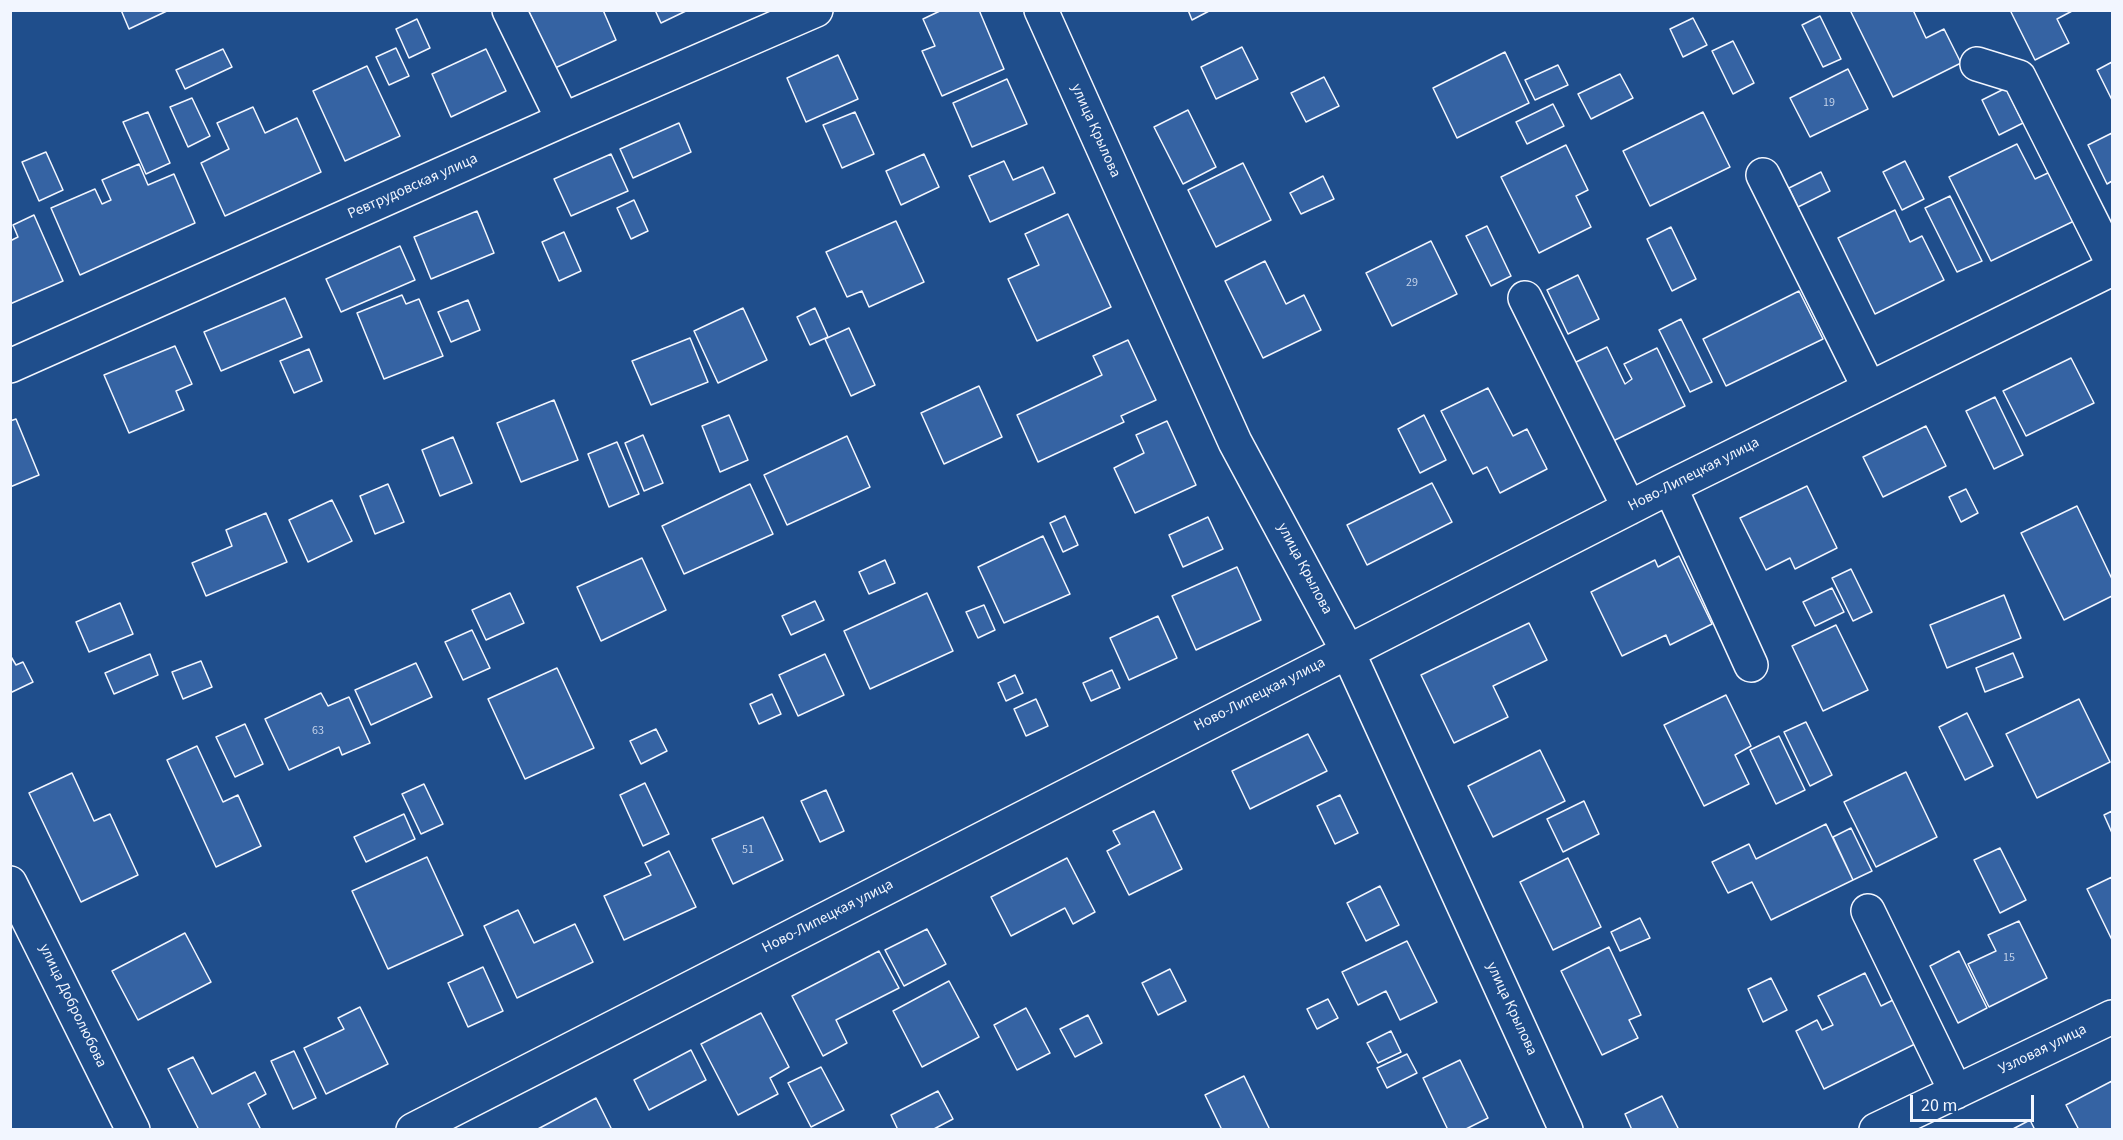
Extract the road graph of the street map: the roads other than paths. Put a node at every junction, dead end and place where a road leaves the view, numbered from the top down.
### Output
1 (510, 10) edge
2 (816, 10) edge
3 (1041, 10) edge
4 (1977, 64) dead end
5 (563, 120) junction
6 (1763, 175) dead end
7 (2112, 262) edge
8 (2112, 269) edge
9 (1525, 298) dead end
10 (10, 366) edge
11 (1869, 388) junction
12 (1670, 487) junction
13 (1629, 508) junction
14 (1347, 650) junction
15 (1751, 665) dead end
16 (10, 883) edge
17 (1868, 911) dead end
18 (2112, 1017) edge
19 (1956, 1092) junction
20 (133, 1130) edge
21 (413, 1130) edge
22 (1566, 1130) edge
23 (1876, 1130) edge

1 - 5 street
2 - 5 street, Ревтрудовская улица
3 - 14 street, улица Крылова
4 - 7 street
5 - 10 street, Ревтрудовская улица
6 - 11 street
8 - 11 street, Ново-Липецкая улица
9 - 13 street
11 - 12 street, Ново-Липецкая улица
12 - 13 street, Ново-Липецкая улица
12 - 15 street
13 - 14 street, Ново-Липецкая улица
14 - 21 street, Ново-Липецкая улица
14 - 22 street, улица Крылова
16 - 20 street, улица Добролюбова
17 - 19 street
18 - 19 street, Узловая улица
19 - 23 street, Узловая улица

